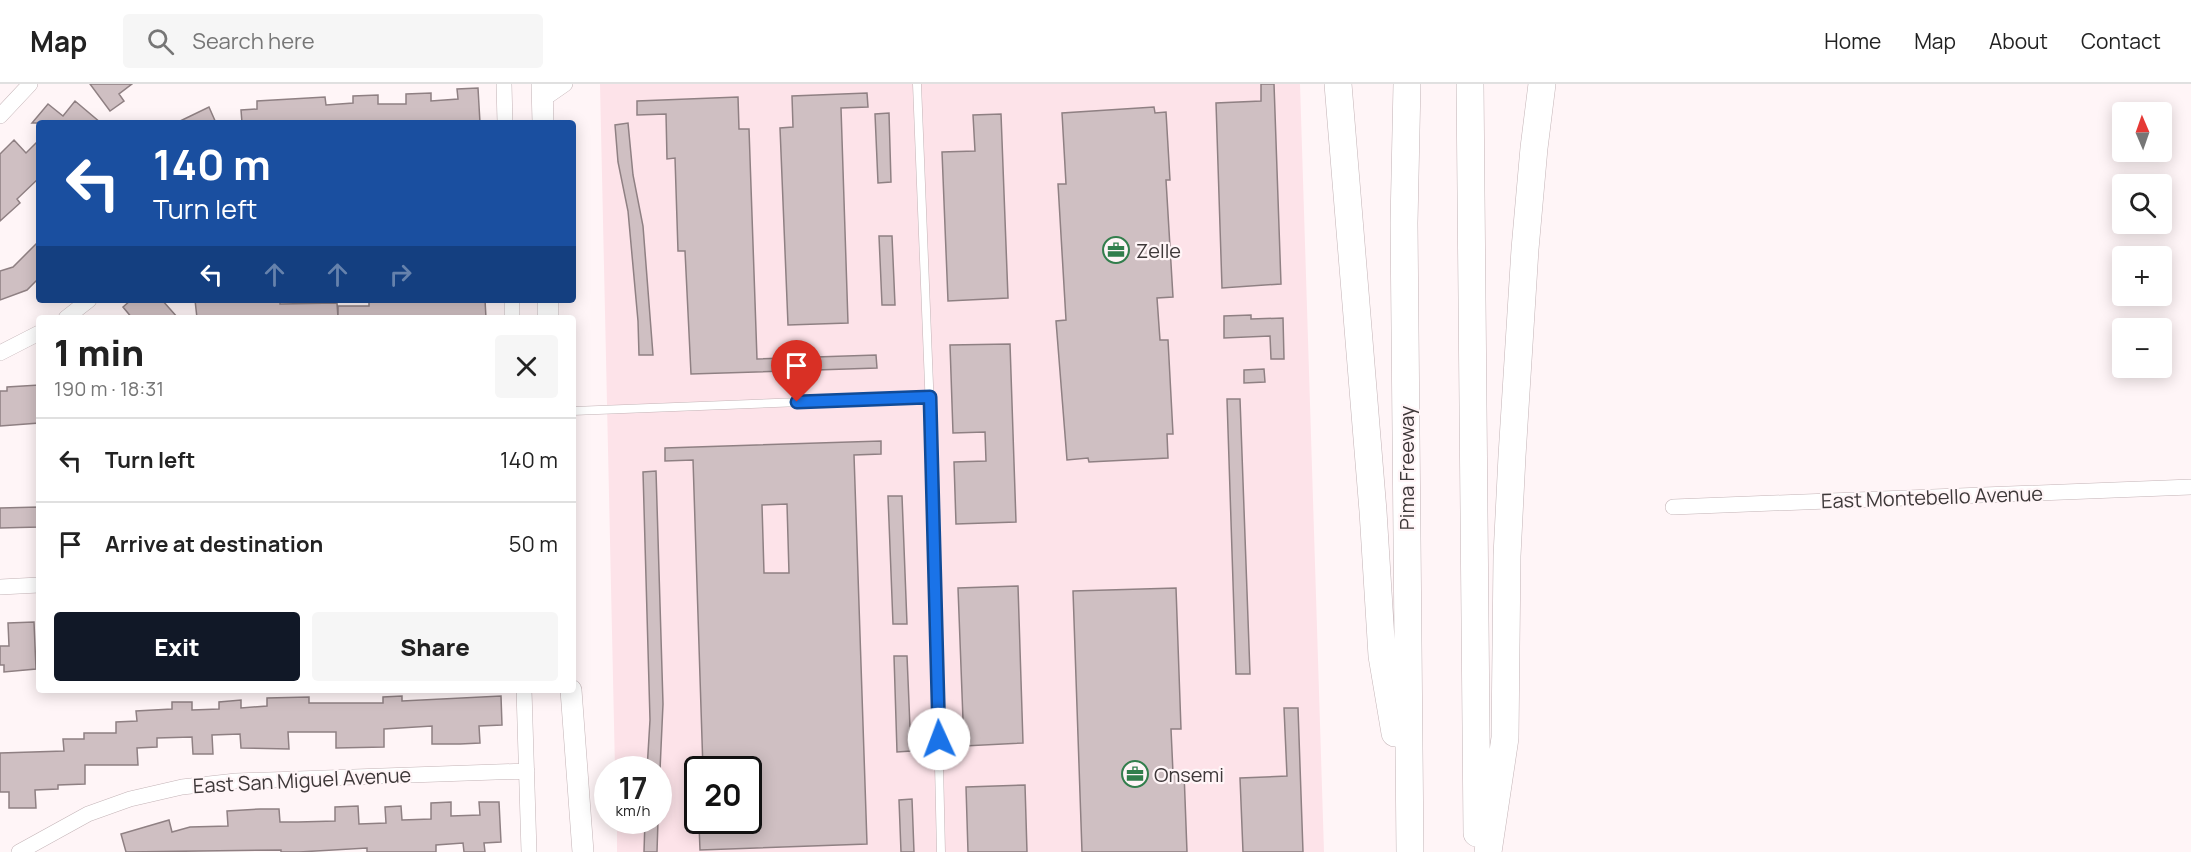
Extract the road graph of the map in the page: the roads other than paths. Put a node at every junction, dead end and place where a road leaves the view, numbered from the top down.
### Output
1 (30, 84) edge
2 (504, 84) edge
3 (565, 84) edge
4 (917, 84) edge
5 (1338, 84) edge
6 (1407, 84) edge
7 (1470, 84) edge
8 (1542, 84) edge
9 (542, 92) edge
10 (0, 116) edge
11 (505, 120) edge
12 (543, 120) edge
13 (86, 303) edge
14 (72, 315) edge
15 (36, 335) edge
16 (0, 353) edge
17 (930, 397) junction
18 (576, 411) edge
19 (2191, 487) edge
20 (1673, 507) dead end
21 (36, 585) edge
22 (0, 587) edge
23 (524, 693) edge
24 (571, 693) edge
25 (527, 771) junction
26 (1409, 814) junction
27 (19, 852) edge
28 (529, 852) edge
29 (583, 852) edge
30 (941, 852) edge
31 (1410, 852) edge
32 (1477, 852) edge
33 (1488, 852) edge

1 - 10 street
2 - 11 street
3 - 9 street
4 - 17 lane
5 - 26 highway
6 - 26 highway, Pima Freeway
7 - 32 highway
8 - 33 highway
9 - 12 main road
13 - 14 street
15 - 16 street
17 - 18 lane
17 - 30 lane
19 - 20 street, East Montebello Avenue
21 - 22 street
23 - 25 street
24 - 29 main road
25 - 27 street, East San Miguel Avenue
25 - 28 street
26 - 31 highway, Pima Freeway

